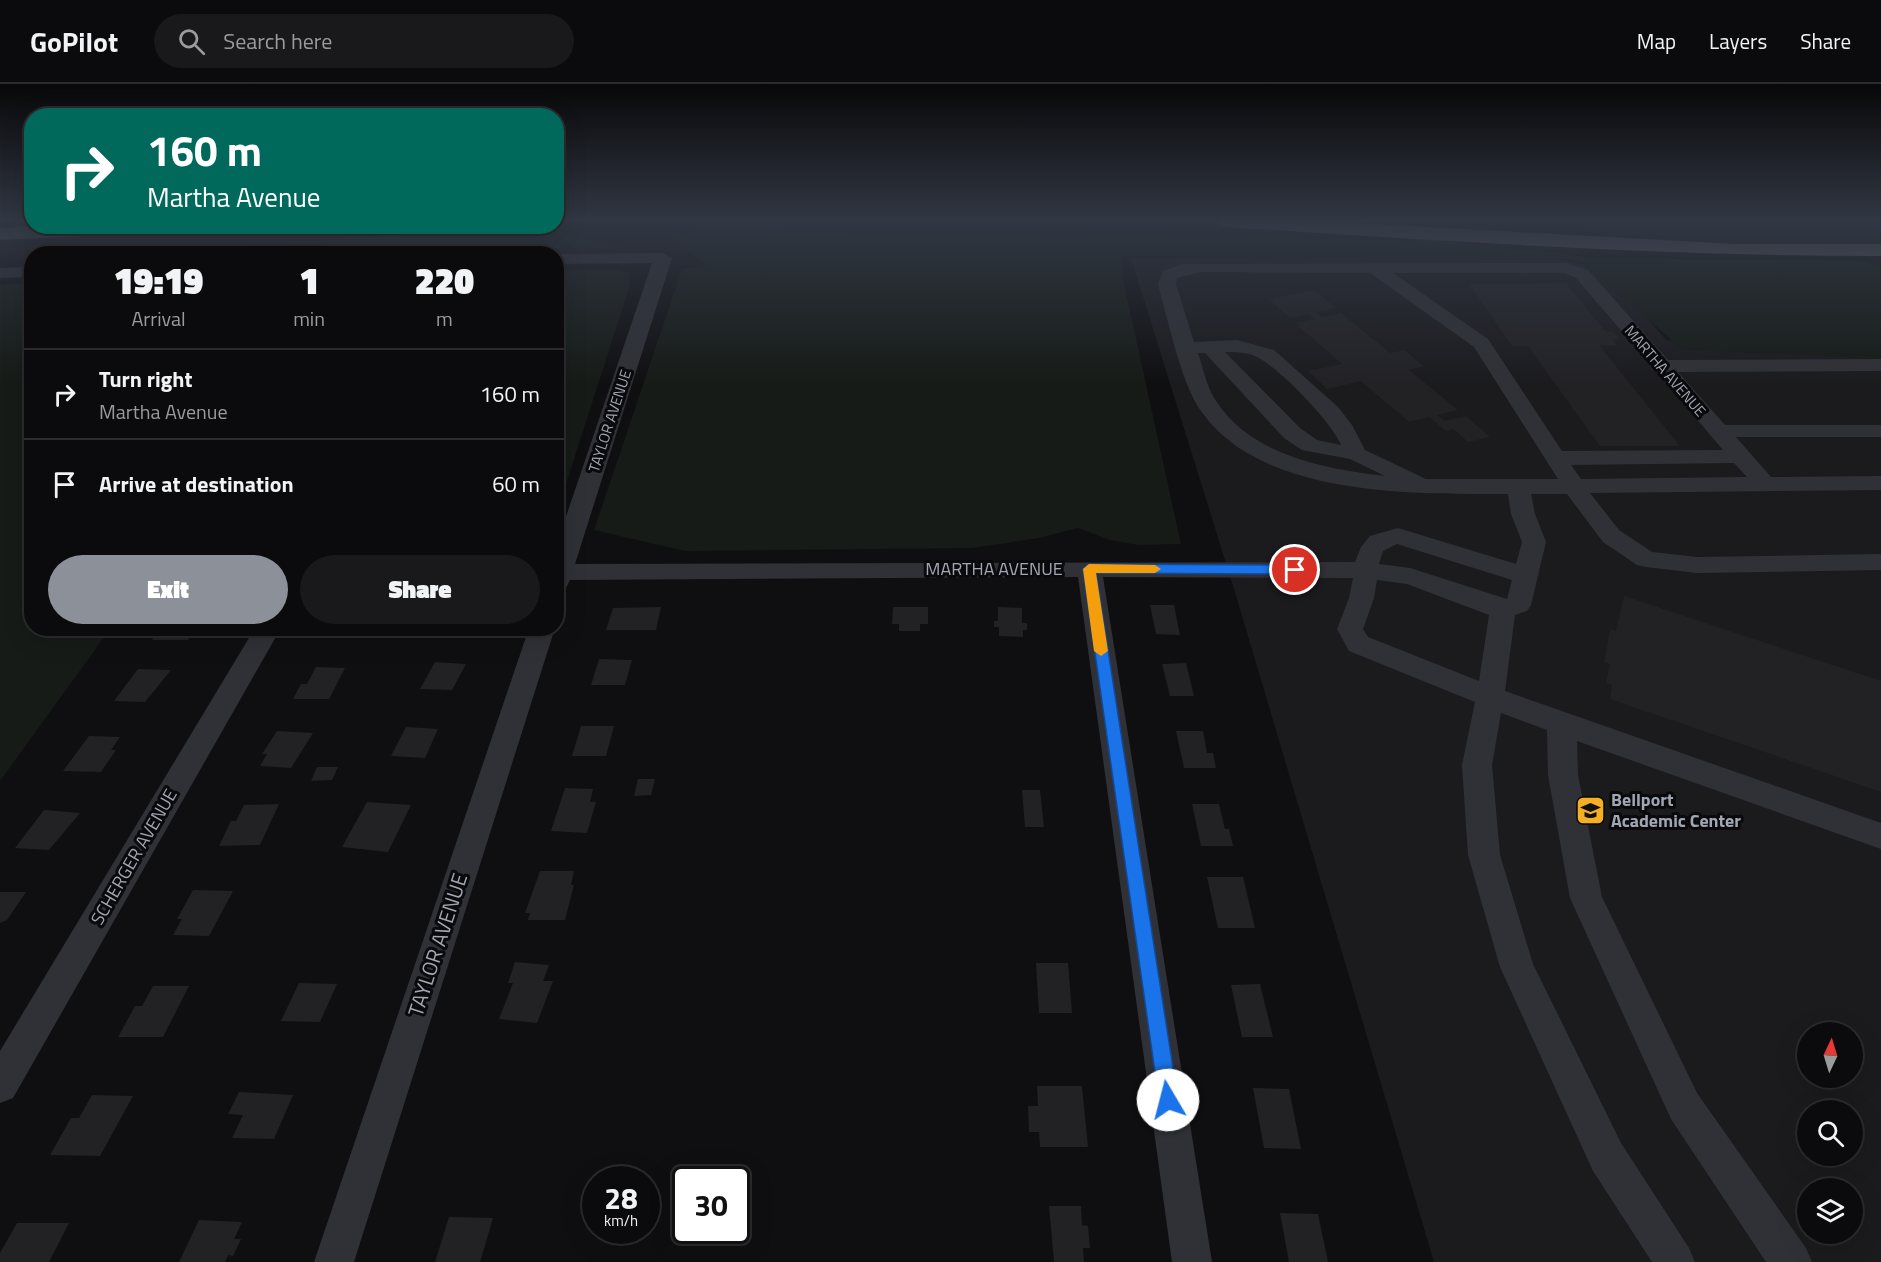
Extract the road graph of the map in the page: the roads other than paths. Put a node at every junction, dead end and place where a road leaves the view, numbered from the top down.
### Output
1 (657, 276) edge
2 (1168, 276) edge
3 (1386, 276) edge
4 (1584, 276) edge
5 (1210, 347) junction
6 (1186, 348) junction
7 (1881, 365) edge
8 (1659, 366) junction
9 (1716, 431) junction
10 (1881, 431) edge
11 (1356, 454) junction
12 (1739, 456) junction
13 (1558, 458) junction
14 (1881, 483) edge
15 (1765, 484) junction
16 (1576, 486) junction
17 (1518, 487) junction
18 (1426, 488) junction
19 (564, 558) edge
20 (1881, 562) edge
21 (1089, 569) junction
22 (1364, 570) junction
23 (1525, 575) junction
24 (564, 576) edge
25 (1503, 610) junction
26 (263, 636) edge
27 (539, 636) edge
28 (1490, 698) junction
29 (1560, 724) junction
30 (1881, 836) edge
31 (0, 1085) edge
32 (334, 1262) edge
33 (1192, 1262) edge
34 (1675, 1262) edge
35 (1792, 1262) edge

1 - 19 street, TAYLOR AVENUE
2 - 6 street, MARTHA AVENUE
3 - 13 street
4 - 8 street, MARTHA AVENUE
5 - 6 street
5 - 11 street
5 - 11 street
6 - 18 street, MARTHA AVENUE
7 - 8 street
8 - 9 street, MARTHA AVENUE
9 - 10 street
9 - 12 street, MARTHA AVENUE
11 - 18 street
12 - 13 street
12 - 15 street, MARTHA AVENUE
13 - 16 street
14 - 15 street, MARTHA AVENUE
15 - 16 street, MARTHA AVENUE
16 - 17 street, MARTHA AVENUE
16 - 20 street
17 - 18 street, MARTHA AVENUE
17 - 23 street
21 - 22 street, MARTHA AVENUE
21 - 24 street, MARTHA AVENUE
21 - 33 street
22 - 23 street
22 - 25 street, MARTHA AVENUE
22 - 28 street
23 - 25 street
25 - 28 street
26 - 31 street, SCHERGER AVENUE
27 - 32 street, TAYLOR AVENUE
28 - 29 street
28 - 34 street
29 - 30 street
29 - 35 street

